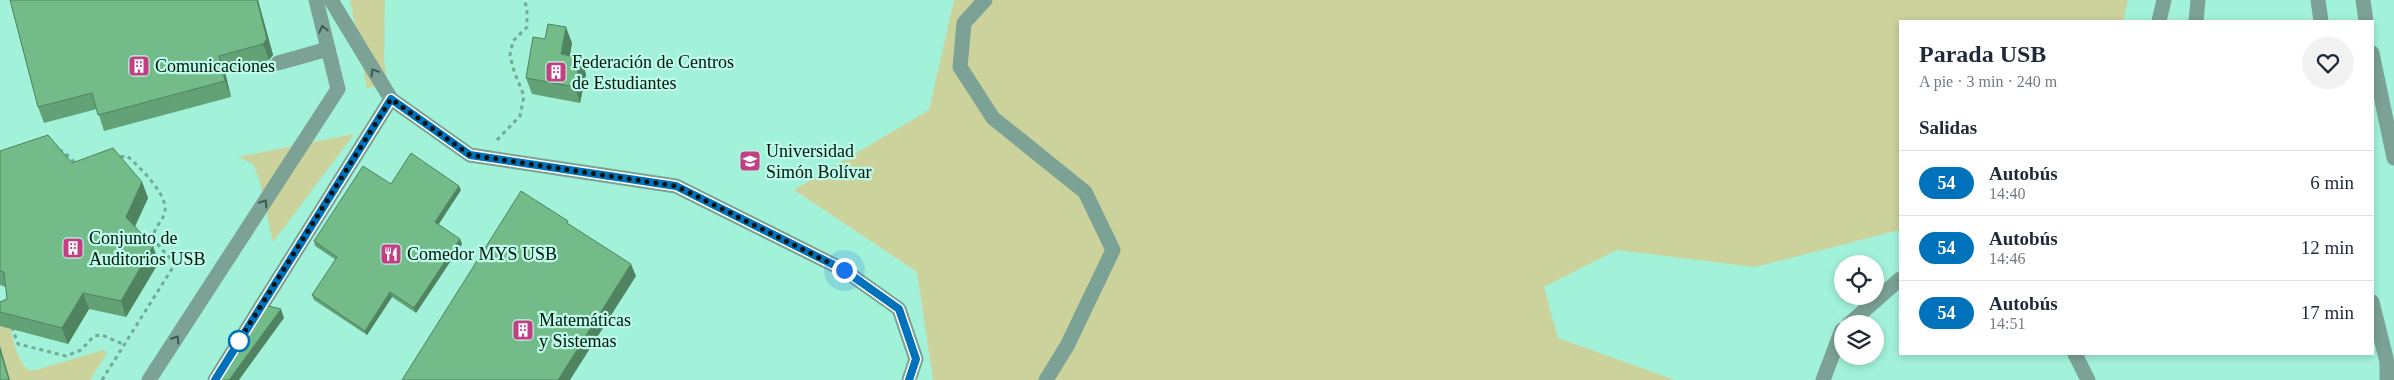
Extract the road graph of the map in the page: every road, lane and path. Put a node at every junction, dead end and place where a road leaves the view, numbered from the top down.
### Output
1 (316, 0) edge
2 (331, 0) edge
3 (524, 0) edge
4 (985, 0) edge
5 (2164, 0) edge
6 (2198, 0) edge
7 (2318, 0) edge
8 (2363, 0) edge
9 (2159, 20) edge
10 (2196, 20) edge
11 (2321, 20) edge
12 (2366, 20) edge
13 (328, 49) junction
14 (278, 63) dead end
15 (2374, 63) edge
16 (391, 99) junction
17 (54, 151) edge
18 (481, 157) junction
19 (2394, 158) edge
20 (113, 159) edge
21 (80, 168) edge
22 (1899, 280) edge
23 (2374, 310) edge
24 (1859, 315) edge
25 (10, 317) edge
26 (125, 344) junction
27 (1834, 351) edge
28 (2075, 355) edge
29 (102, 380) edge
30 (149, 380) edge
31 (215, 380) edge
32 (909, 380) edge
33 (1046, 380) edge
34 (1823, 380) edge
35 (2088, 380) edge
36 (2386, 380) edge

13 -> 1 lane
16 -> 2 lane
3 - 18 path
4 - 33 lane
5 - 9 lane
6 - 10 lane
7 - 11 lane
8 - 12 lane
13 - 14 lane
30 -> 13 lane
15 - 19 lane
16 - 18 lane
16 - 31 lane
17 - 21 path
18 - 32 lane
20 - 26 path
22 - 24 lane
23 - 36 lane
25 - 26 path
26 - 29 path
27 - 34 lane
28 - 35 lane

